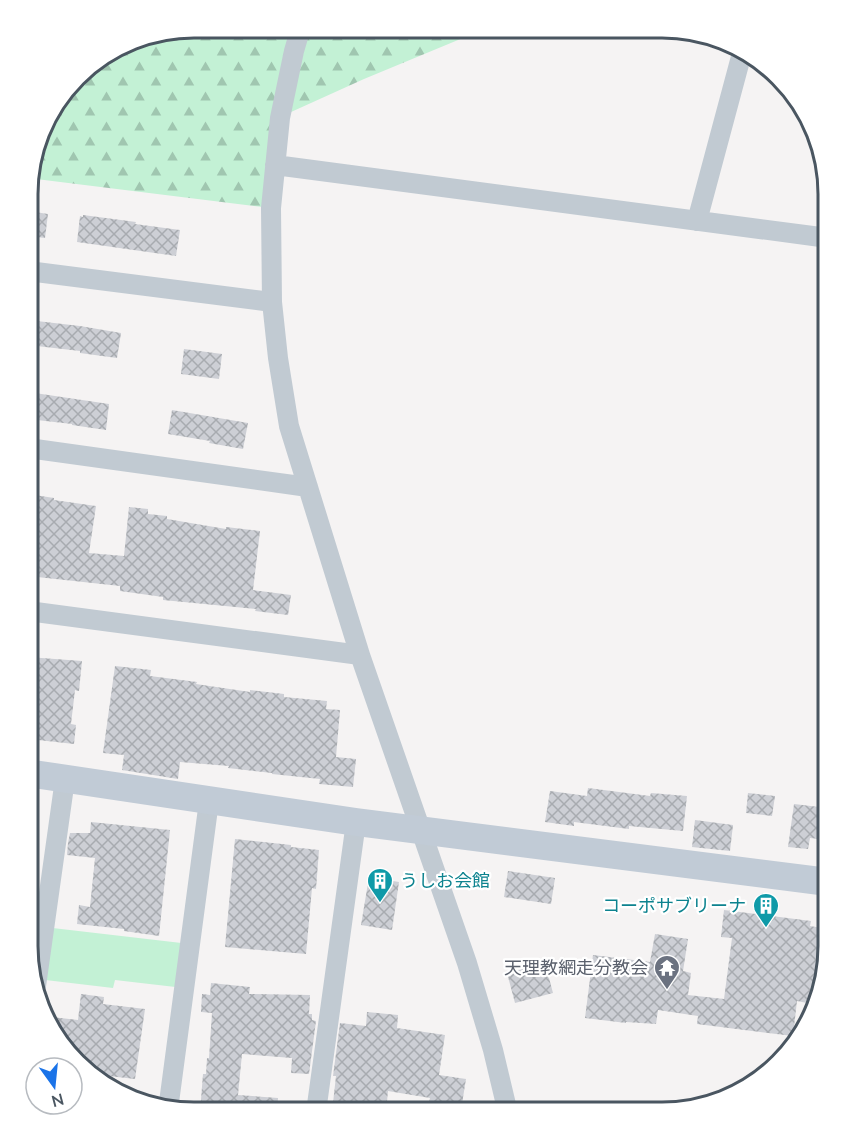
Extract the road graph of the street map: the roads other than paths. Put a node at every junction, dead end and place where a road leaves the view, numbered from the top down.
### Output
1 (298, 38) edge
2 (741, 58) edge
3 (275, 165) junction
4 (697, 222) junction
5 (818, 237) edge
6 (38, 272) edge
7 (272, 302) junction
8 (38, 449) edge
9 (308, 487) junction
10 (38, 612) edge
11 (360, 655) junction
12 (38, 775) edge
13 (65, 779) junction
14 (209, 801) junction
15 (356, 822) junction
16 (421, 829) junction
17 (817, 881) edge
18 (39, 966) edge
19 (169, 1100) edge
20 (317, 1102) edge
21 (505, 1102) edge

1 - 3 street
2 - 4 street
3 - 4 street
3 - 7 street
4 - 5 street
6 - 7 street
7 - 9 street
8 - 9 street
9 - 11 street
10 - 11 street
11 - 16 street
12 - 13 street
13 - 14 street
13 - 18 street
14 - 15 street
14 - 19 street
15 - 16 street
15 - 20 street
16 - 17 street
16 - 21 street

